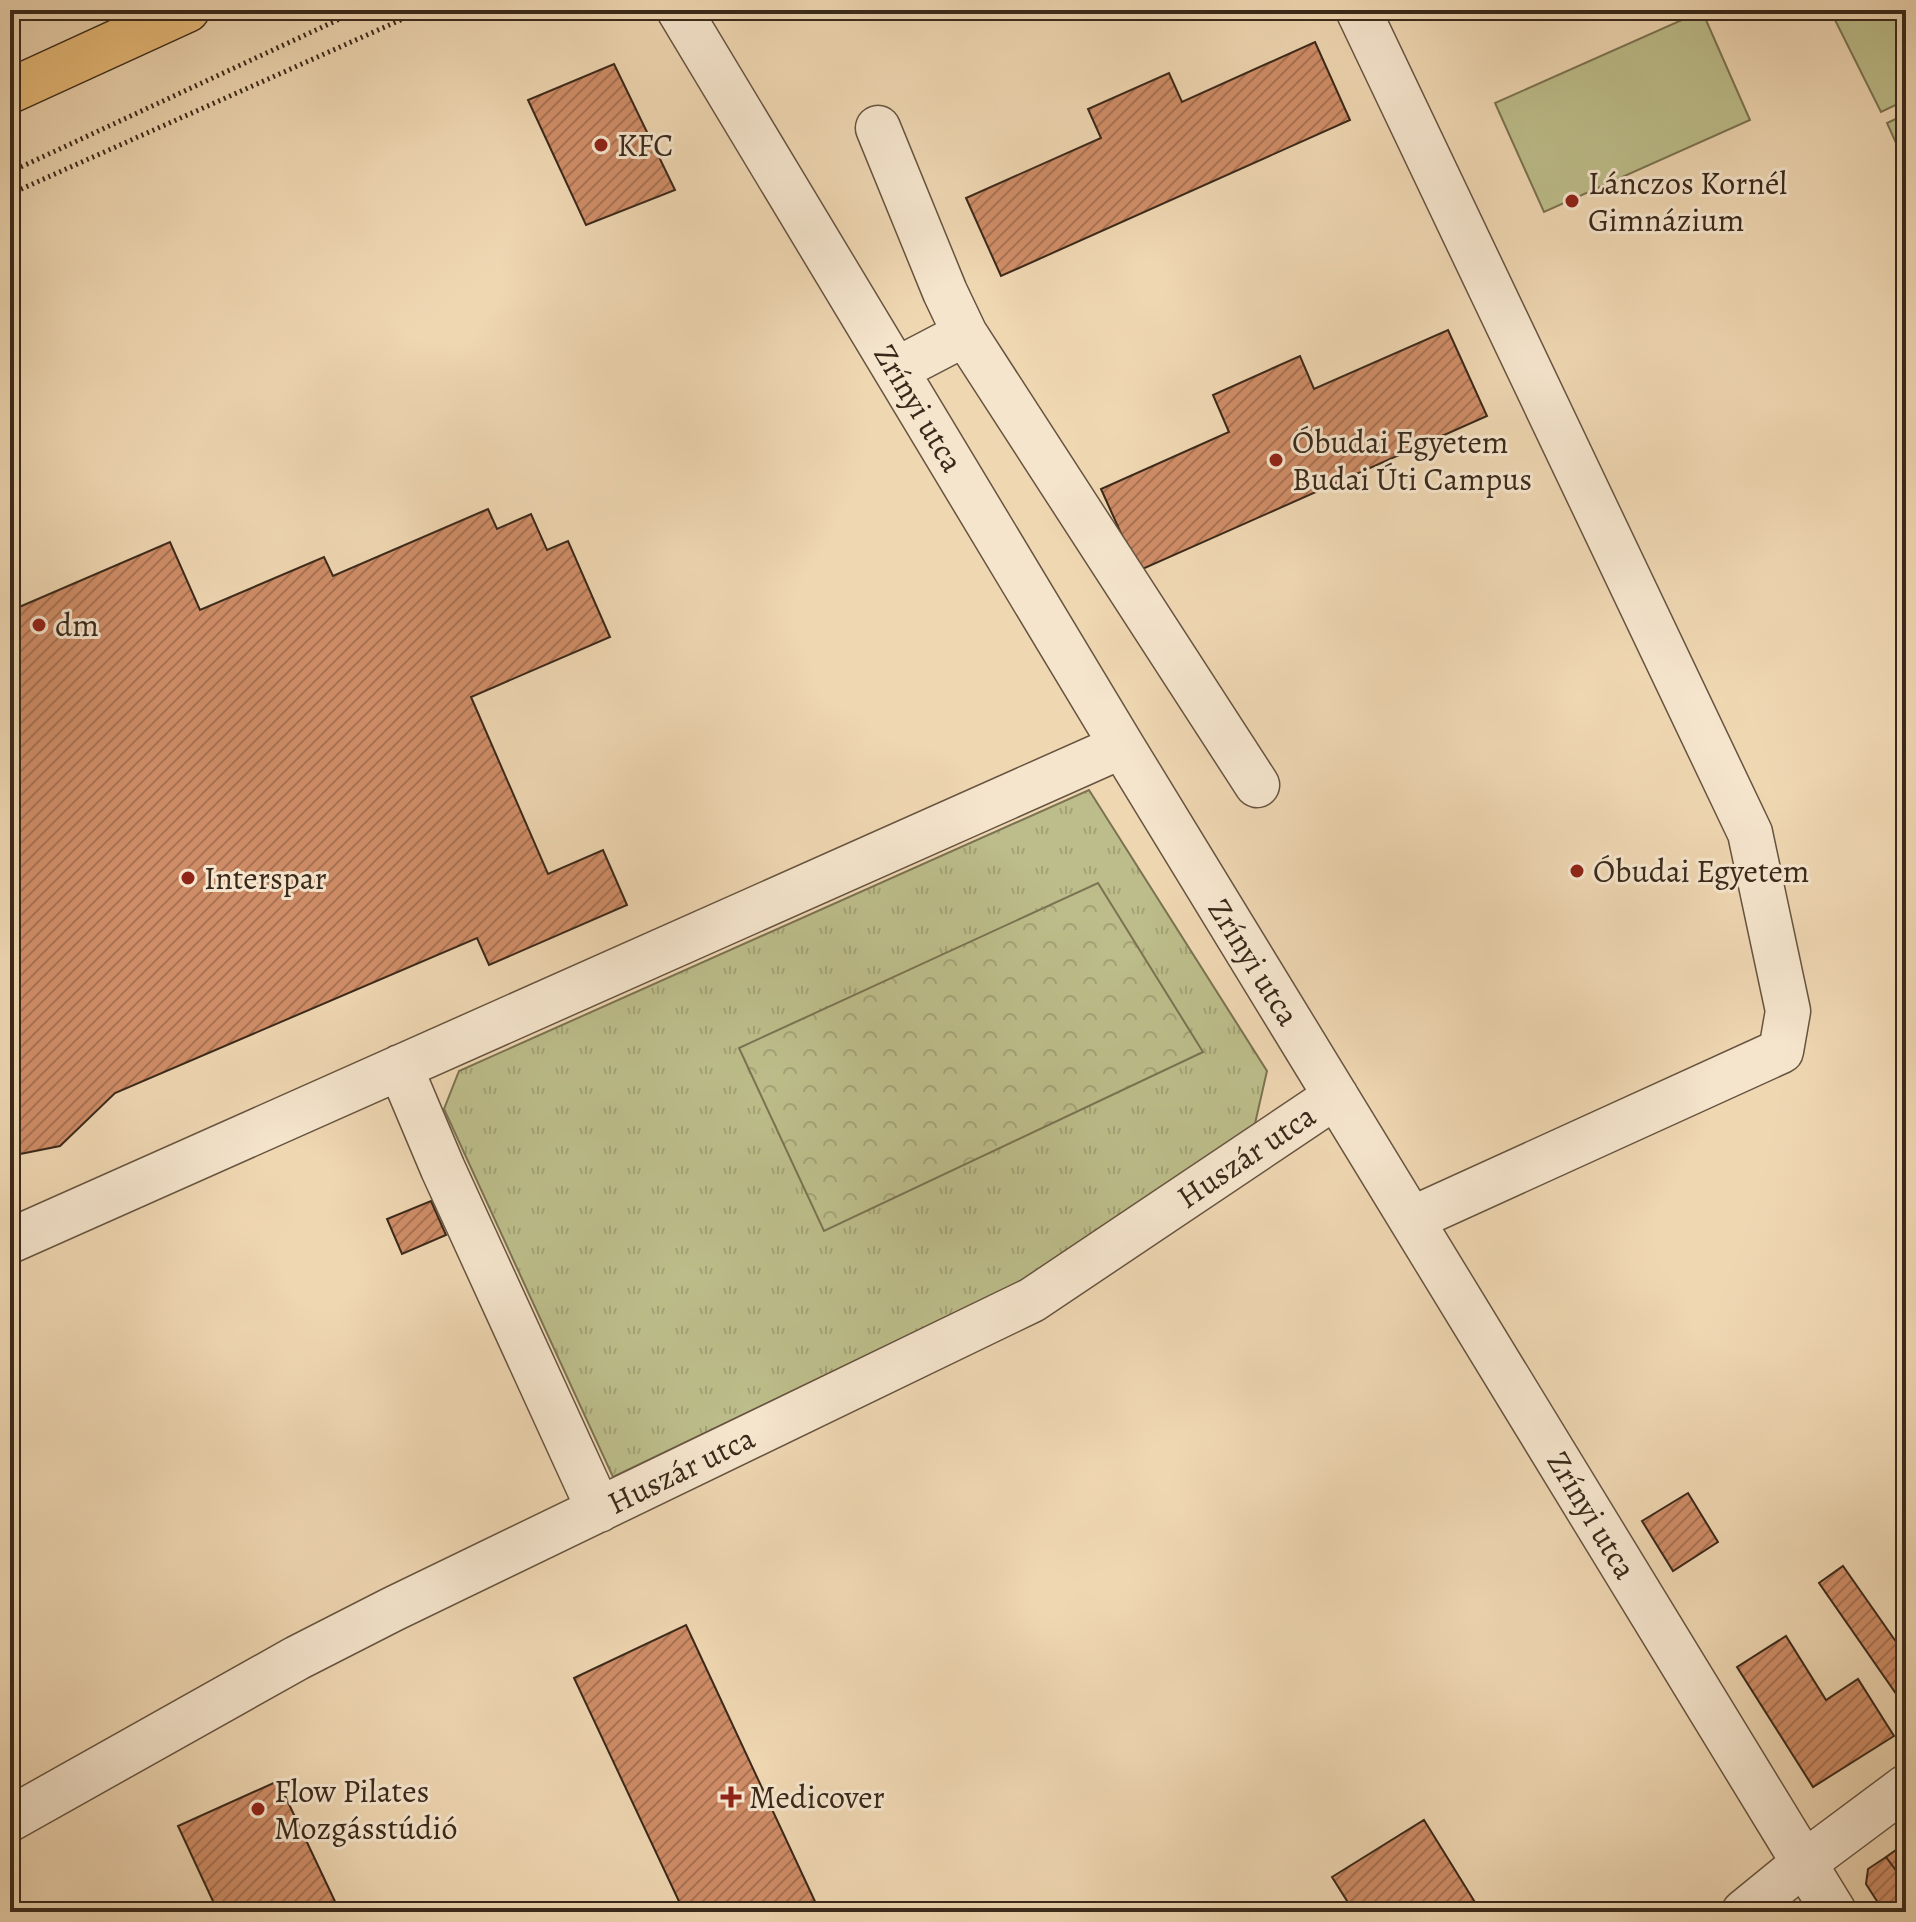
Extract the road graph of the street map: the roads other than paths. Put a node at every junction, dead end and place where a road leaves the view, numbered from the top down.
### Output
1 (187, 10) edge
2 (679, 10) edge
3 (1358, 10) edge
4 (10, 91) edge
5 (878, 128) dead end
6 (965, 334) junction
7 (896, 370) junction
8 (1122, 746) junction
9 (1257, 785) dead end
10 (400, 1067) junction
11 (1336, 1096) junction
12 (1412, 1219) junction
13 (10, 1241) edge
14 (599, 1510) junction
15 (1906, 1787) edge
16 (10, 1819) edge
17 (1804, 1863) junction
18 (1744, 1912) edge
19 (1834, 1912) edge

1 - 4 main road
2 - 7 street, Zrínyi utca
3 - 12 street
5 - 6 street
6 - 7 street
6 - 9 street
7 - 8 street, Zrínyi utca
8 - 10 street
8 - 11 street, Zrínyi utca
10 - 13 street
10 - 14 street
11 - 12 street, Zrínyi utca
11 - 14 street, Huszár utca
12 - 17 street, Zrínyi utca
14 - 16 street, Huszár utca
15 - 17 street
17 - 18 street
17 - 19 street, Zrínyi utca

